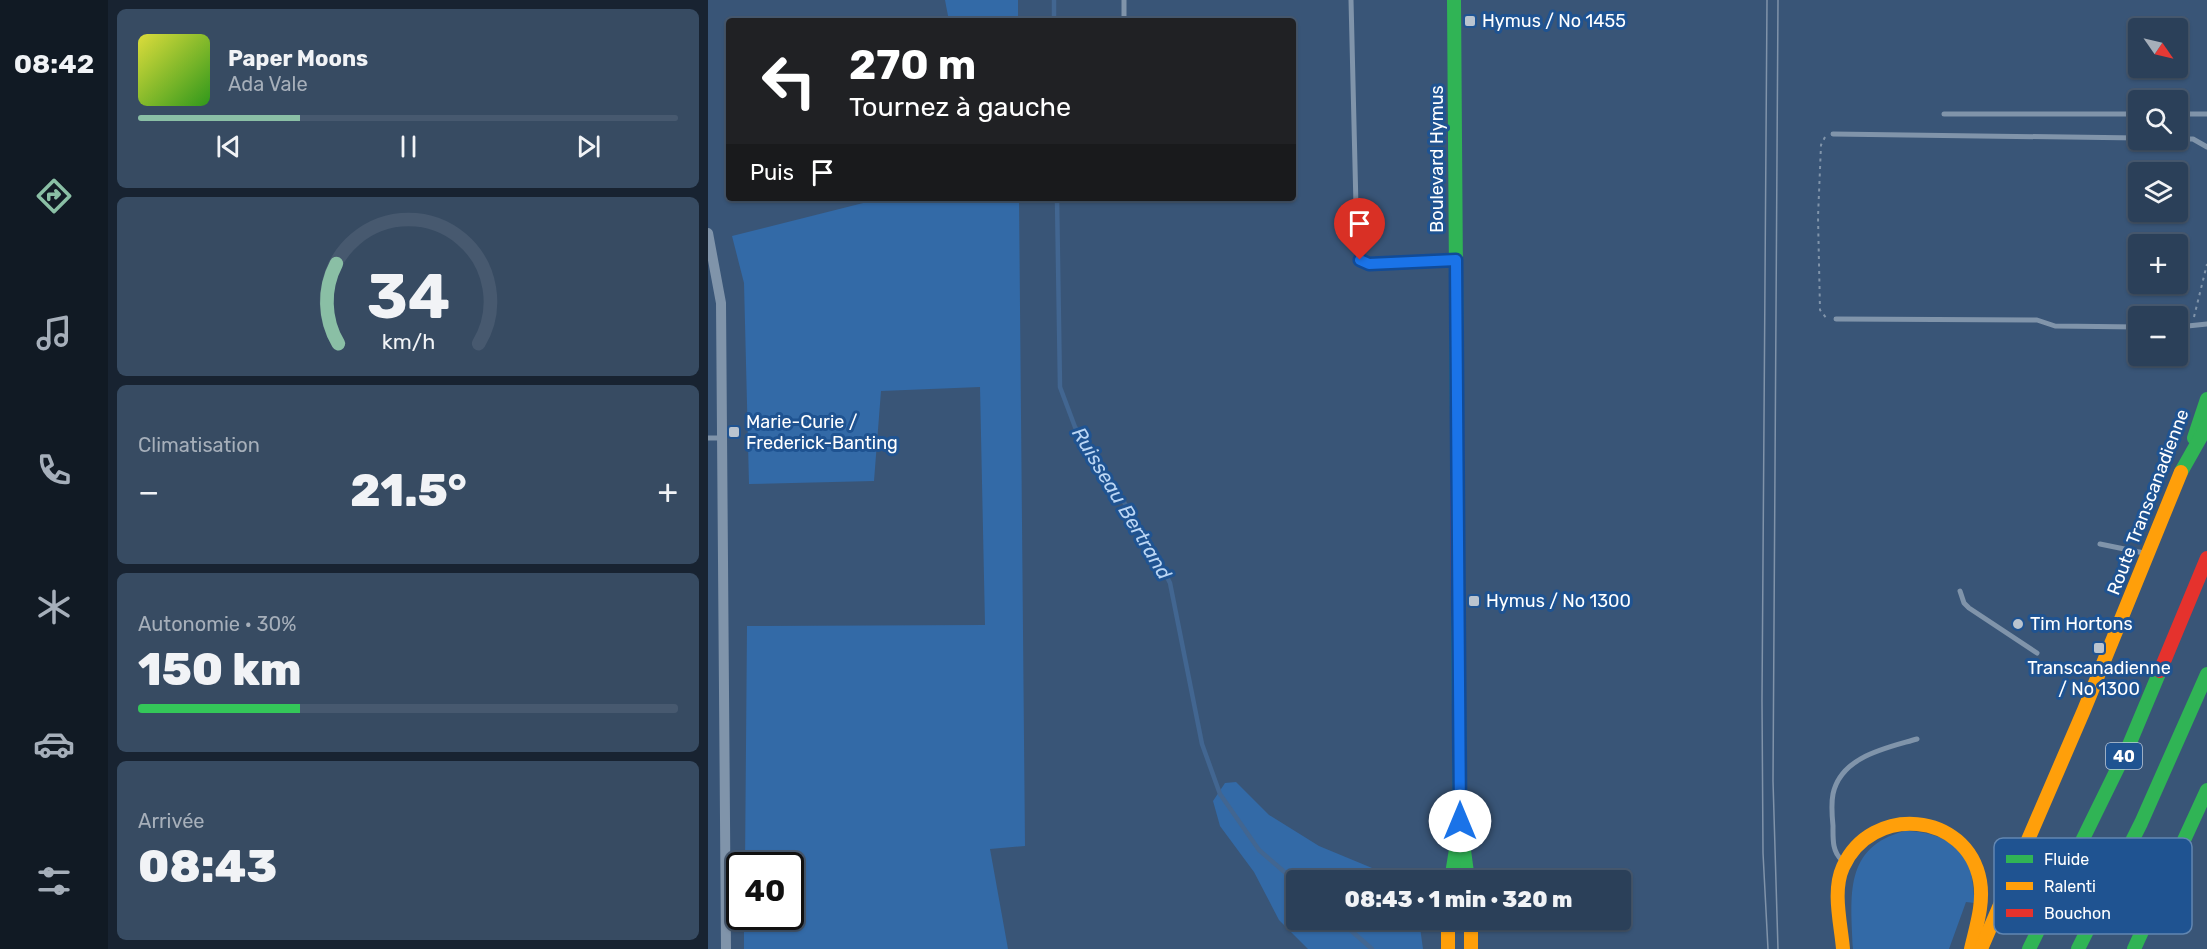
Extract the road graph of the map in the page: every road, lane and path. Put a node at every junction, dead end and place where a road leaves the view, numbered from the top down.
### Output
1 (1124, 0) edge
2 (1352, 0) edge
3 (1454, 0) edge
4 (1124, 18) edge
5 (1944, 114) dead end
6 (2128, 114) edge
7 (2188, 114) edge
8 (2207, 114) edge
9 (1833, 134) joint
10 (2128, 138) edge
11 (2188, 139) edge
12 (2207, 147) edge
13 (708, 233) edge
14 (1456, 260) junction
15 (2207, 264) edge
16 (1836, 319) joint
17 (2194, 319) dead end
18 (2207, 324) edge
19 (2188, 326) edge
20 (2128, 327) edge
21 (2207, 399) edge
22 (2207, 426) edge
23 (708, 438) edge
24 (722, 438) junction
25 (2181, 472) junction
26 (2100, 544) dead end
27 (2149, 555) junction
28 (2207, 558) edge
29 (1960, 591) dead end
30 (2037, 653) dead end
31 (2207, 674) edge
32 (1917, 739) dead end
33 (2207, 790) edge
34 (1460, 821) junction
35 (2028, 838) edge
36 (2083, 838) edge
37 (2134, 838) edge
38 (2185, 838) edge
39 (1846, 863) junction
40 (1453, 870) edge
41 (1467, 870) edge
42 (1994, 919) edge
43 (1449, 930) edge
44 (1471, 930) edge
45 (2036, 934) edge
46 (2086, 934) edge
47 (2140, 934) edge
48 (726, 949) edge
49 (1448, 949) edge
50 (1471, 949) edge
51 (1843, 949) edge
52 (1971, 949) edge
53 (1981, 949) edge
54 (2029, 949) edge
55 (2078, 949) edge
56 (2133, 949) edge

1 - 4 lane
2 - 14 lane
3 - 14 main road, Boulevard Hymus
5 - 6 lane
7 - 8 lane
9 - 10 lane
9 - 16 path
11 - 12 lane
13 - 24 street
14 - 34 main road, Boulevard Hymus
15 - 17 path
16 - 20 lane
18 - 19 lane
21 - 25 main road, Route Transcanadienne
22 - 25 main road
23 - 24 lane
24 - 48 street
25 - 27 main road, Route Transcanadienne
26 - 27 lane
27 - 35 main road, Route Transcanadienne
28 - 36 main road, 40
29 - 30 lane
31 - 37 main road, 40
32 - 39 lane
33 - 38 main road
34 - 40 main road, Boulevard Hymus
34 - 41 main road, Boulevard Hymus
39 - 51 main road
39 - 52 main road
42 - 53 main road, Route Transcanadienne
43 - 49 main road
44 - 50 main road
45 - 54 main road, 40
46 - 55 main road, 40
47 - 56 main road

